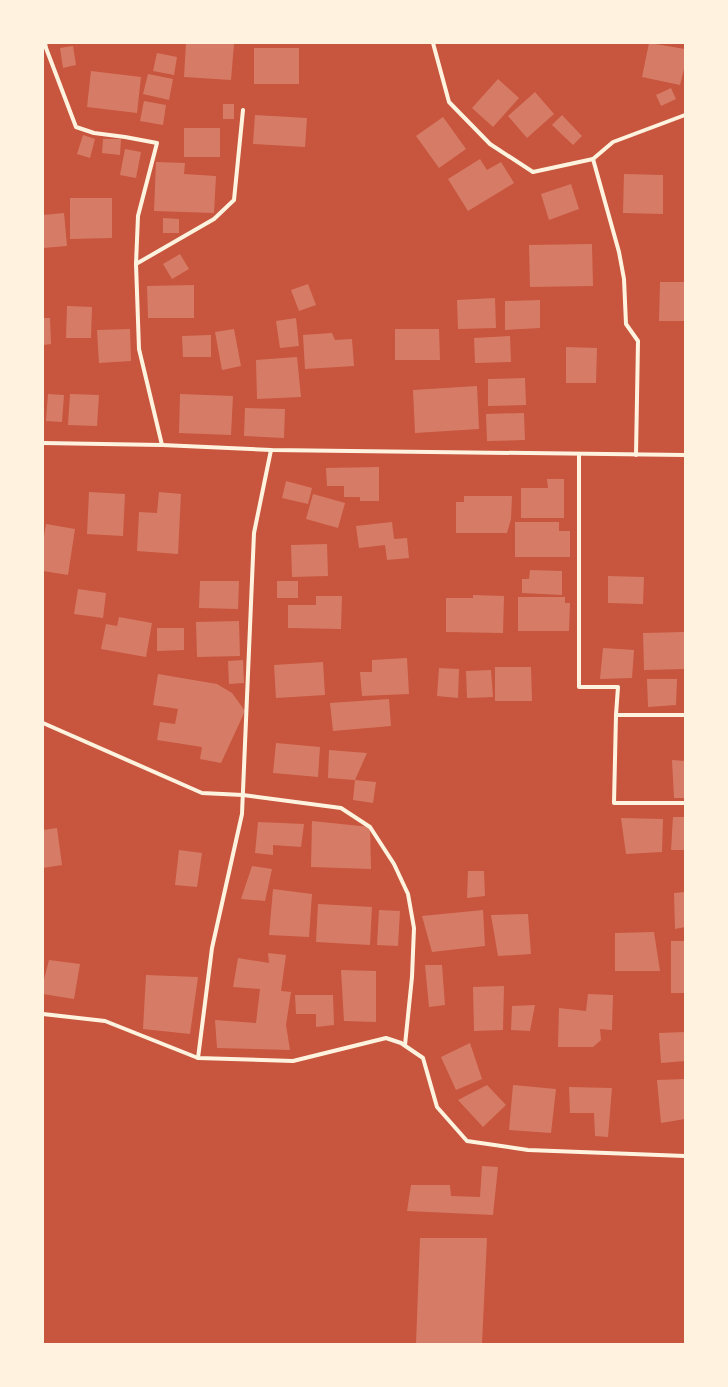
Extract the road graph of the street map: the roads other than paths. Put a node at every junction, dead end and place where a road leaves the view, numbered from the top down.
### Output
1 (45, 43) edge
2 (433, 43) edge
3 (244, 110) dead end
4 (685, 115) edge
5 (593, 159) junction
6 (136, 264) junction
7 (43, 443) edge
8 (162, 445) junction
9 (271, 450) junction
10 (579, 454) junction
11 (636, 455) junction
12 (685, 455) edge
13 (685, 715) edge
14 (616, 716) junction
15 (43, 723) edge
16 (243, 795) junction
17 (685, 803) edge
18 (43, 1014) edge
19 (405, 1045) junction
20 (198, 1058) junction
21 (685, 1156) edge

1 - 6 street
2 - 5 street
3 - 6 street
4 - 5 street
5 - 11 street
6 - 8 street
7 - 8 street
8 - 9 street
9 - 10 street
9 - 16 street
10 - 11 street
10 - 14 street
11 - 12 street
13 - 14 street
14 - 17 street
15 - 16 street
16 - 19 street
16 - 20 street
18 - 20 street
19 - 20 street
19 - 21 street

